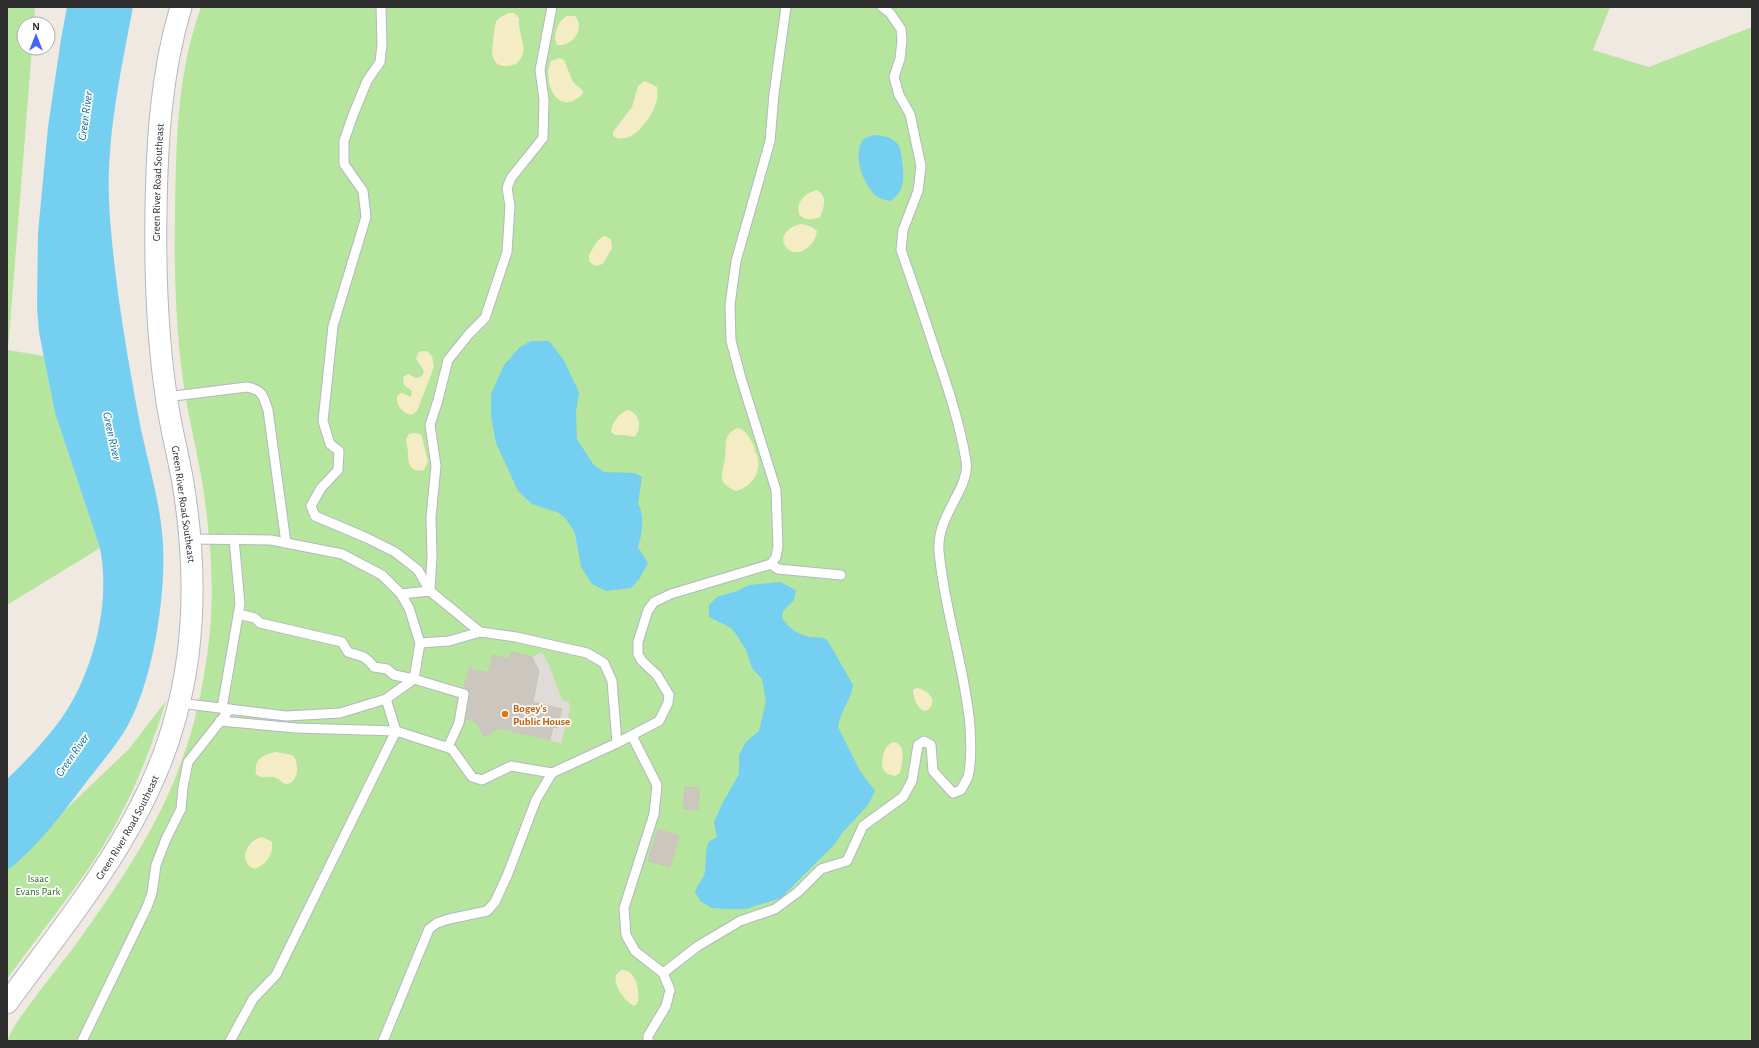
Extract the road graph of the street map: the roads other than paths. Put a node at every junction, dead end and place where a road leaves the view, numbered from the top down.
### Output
1 (181, 7) edge
2 (381, 7) edge
3 (552, 7) edge
4 (786, 7) edge
5 (882, 7) edge
6 (166, 397) junction
7 (190, 539) junction
8 (234, 539) junction
9 (286, 543) junction
10 (771, 564) junction
11 (840, 575) dead end
12 (430, 591) junction
13 (401, 594) junction
14 (238, 614) junction
15 (480, 632) junction
16 (420, 643) junction
17 (414, 679) junction
18 (386, 699) junction
19 (179, 703) junction
20 (226, 708) junction
21 (220, 721) junction
22 (396, 731) junction
23 (632, 736) junction
24 (617, 744) junction
25 (448, 747) junction
26 (552, 772) junction
27 (663, 973) junction
28 (7, 1003) edge
29 (82, 1041) edge
30 (230, 1041) edge
31 (383, 1041) edge
32 (648, 1041) edge

1 - 6 street, Green River Road Southeast
2 - 12 lane
3 - 12 lane
4 - 10 lane
5 - 27 lane
6 - 7 street, Green River Road Southeast
6 - 9 lane
7 - 8 lane
7 - 19 street, Green River Road Southeast
8 - 9 lane
8 - 14 lane
9 - 13 lane
10 - 11 lane
10 - 23 lane
12 - 13 lane
12 - 15 lane
13 - 16 lane
14 - 17 lane
14 - 20 lane
15 - 16 lane
15 - 24 lane
16 - 17 lane
17 - 18 lane
17 - 25 lane
18 - 20 lane
18 - 22 lane
19 - 20 lane
19 - 28 street, Green River Road Southeast
20 - 21 lane
21 - 22 lane
21 - 29 lane
22 - 25 lane
22 - 30 lane
23 - 24 lane
23 - 27 lane
24 - 26 lane
25 - 26 lane
26 - 31 lane
27 - 32 lane

